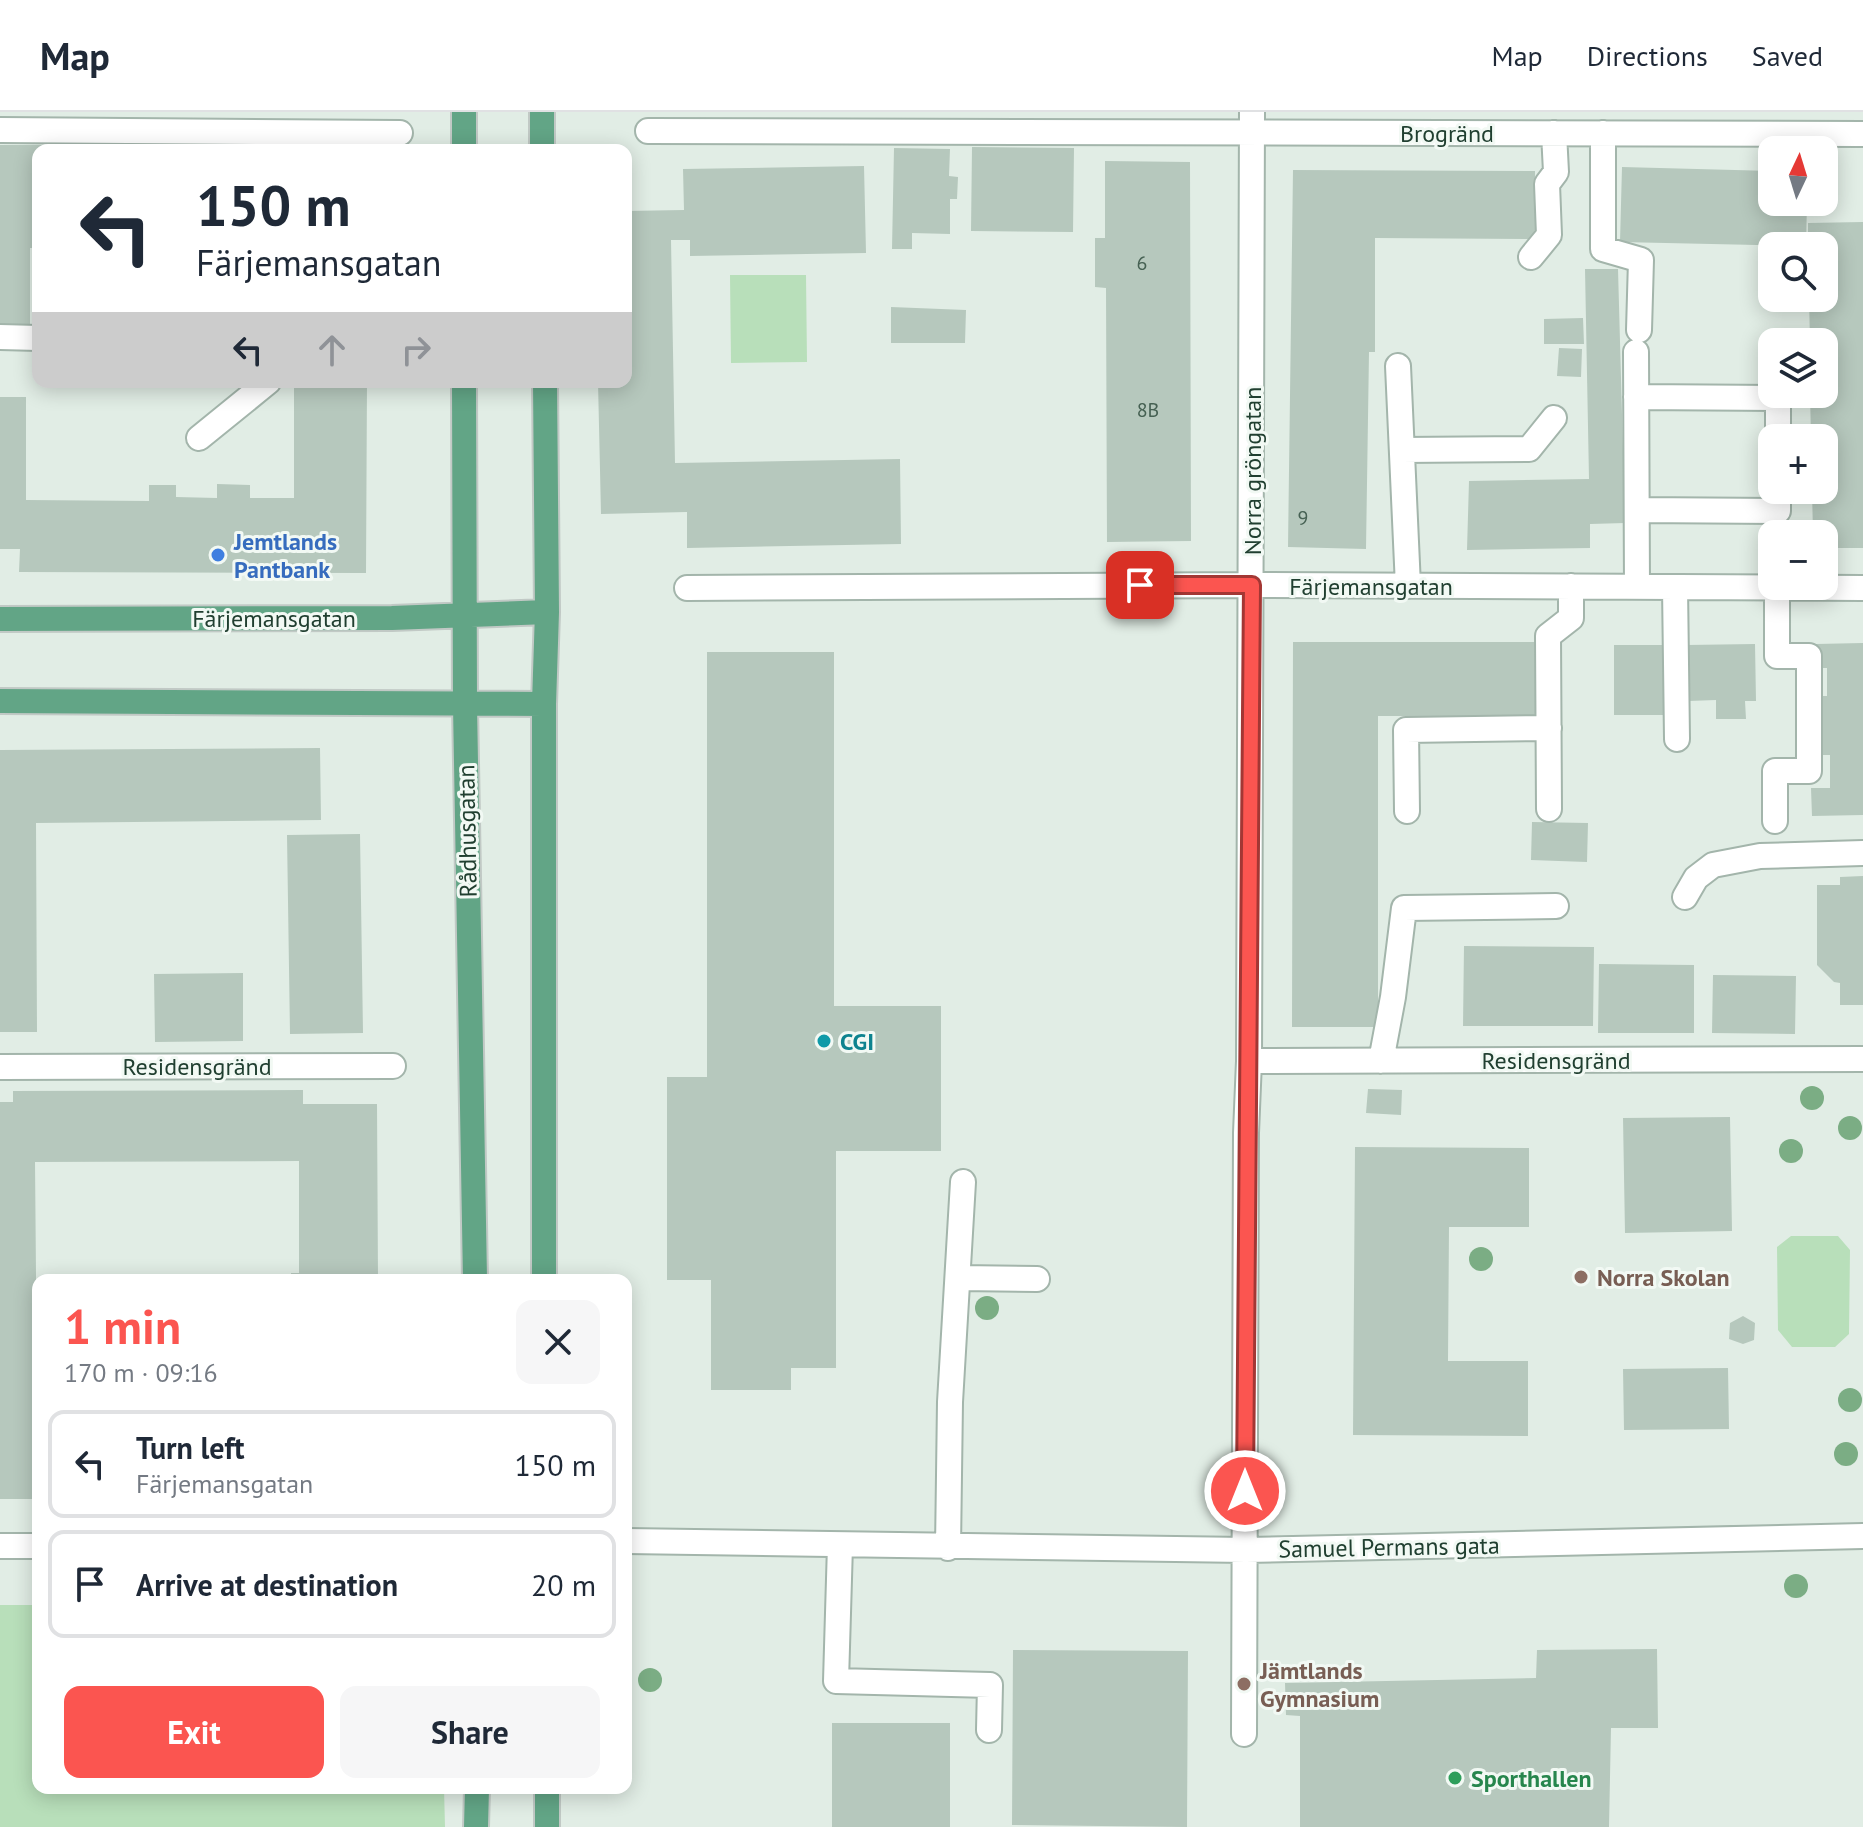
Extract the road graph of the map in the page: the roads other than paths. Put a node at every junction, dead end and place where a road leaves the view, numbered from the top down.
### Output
1 (464, 112) edge
2 (542, 112) edge
3 (1253, 122) edge
4 (0, 130) edge
5 (648, 131) dead end
6 (400, 133) dead end
7 (1554, 133) junction
8 (1603, 133) junction
9 (1863, 134) edge
10 (464, 144) edge
11 (542, 144) edge
12 (1531, 257) dead end
13 (0, 337) edge
14 (32, 338) edge
15 (1398, 366) dead end
16 (261, 388) edge
17 (464, 388) edge
18 (545, 388) edge
19 (1636, 397) junction
20 (1554, 418) dead end
21 (1778, 424) edge
22 (199, 438) dead end
23 (1402, 450) junction
24 (1778, 504) edge
25 (1637, 510) junction
26 (1252, 585) junction
27 (1408, 586) junction
28 (1571, 586) junction
29 (1637, 587) junction
30 (1675, 587) junction
31 (1758, 587) edge
32 (687, 588) dead end
33 (1838, 588) edge
34 (1863, 588) edge
35 (1777, 600) edge
36 (547, 612) junction
37 (466, 614) junction
38 (0, 619) edge
39 (0, 701) edge
40 (544, 704) junction
41 (465, 705) junction
42 (1549, 728) junction
43 (1677, 739) dead end
44 (1549, 809) dead end
45 (1407, 811) dead end
46 (1775, 821) dead end
47 (1863, 853) edge
48 (1685, 897) dead end
49 (1556, 906) dead end
50 (1863, 1059) edge
51 (1249, 1061) junction
52 (1381, 1061) junction
53 (393, 1066) dead end
54 (0, 1067) edge
55 (963, 1182) dead end
56 (475, 1274) edge
57 (544, 1274) edge
58 (959, 1278) junction
59 (1037, 1279) dead end
60 (1863, 1536) edge
61 (632, 1541) edge
62 (840, 1545) junction
63 (0, 1546) edge
64 (32, 1546) edge
65 (948, 1548) junction
66 (1246, 1550) junction
67 (989, 1730) dead end
68 (1244, 1734) dead end
69 (477, 1794) edge
70 (547, 1794) edge
71 (476, 1827) edge
72 (547, 1827) edge

1 - 10 main road
2 - 11 main road
3 - 5 street, Brogränd
3 - 7 street, Brogränd
3 - 26 street, Norra gröngatan
4 - 6 street
7 - 8 street, Brogränd
7 - 12 street
8 - 9 street, Brogränd
8 - 19 street
13 - 14 street
15 - 23 street
16 - 22 street
17 - 37 main road, Rådhusgatan
18 - 36 main road
19 - 21 street
19 - 25 street
20 - 23 street
23 - 27 street
24 - 25 street
25 - 29 street
26 - 27 street, Färjemansgatan
26 - 32 street, Färjemansgatan
26 - 51 street, Norra gröngatan
27 - 28 street, Färjemansgatan
28 - 29 street, Färjemansgatan
28 - 42 street
29 - 30 street, Färjemansgatan
30 - 31 street, Färjemansgatan
30 - 43 street
33 - 34 street, Färjemansgatan
35 - 46 street
36 - 37 main road, Färjemansgatan
36 - 40 main road
37 - 38 main road, Färjemansgatan
37 - 41 main road, Rådhusgatan
39 - 41 main road
40 - 41 main road
40 - 57 main road
41 - 56 main road, Rådhusgatan
42 - 44 street
42 - 45 street
47 - 48 street
49 - 52 street
50 - 52 street, Residensgränd
51 - 52 street, Residensgränd
51 - 66 street, Norra gröngatan
53 - 54 street, Residensgränd
55 - 58 street
58 - 59 street
58 - 65 street
60 - 66 street, Samuel Permans gata
61 - 62 street, Samuel Permans gata
62 - 65 street, Samuel Permans gata
62 - 67 street
63 - 64 street
65 - 66 street, Samuel Permans gata
66 - 68 street, Norra gröngatan
69 - 71 main road
70 - 72 main road

